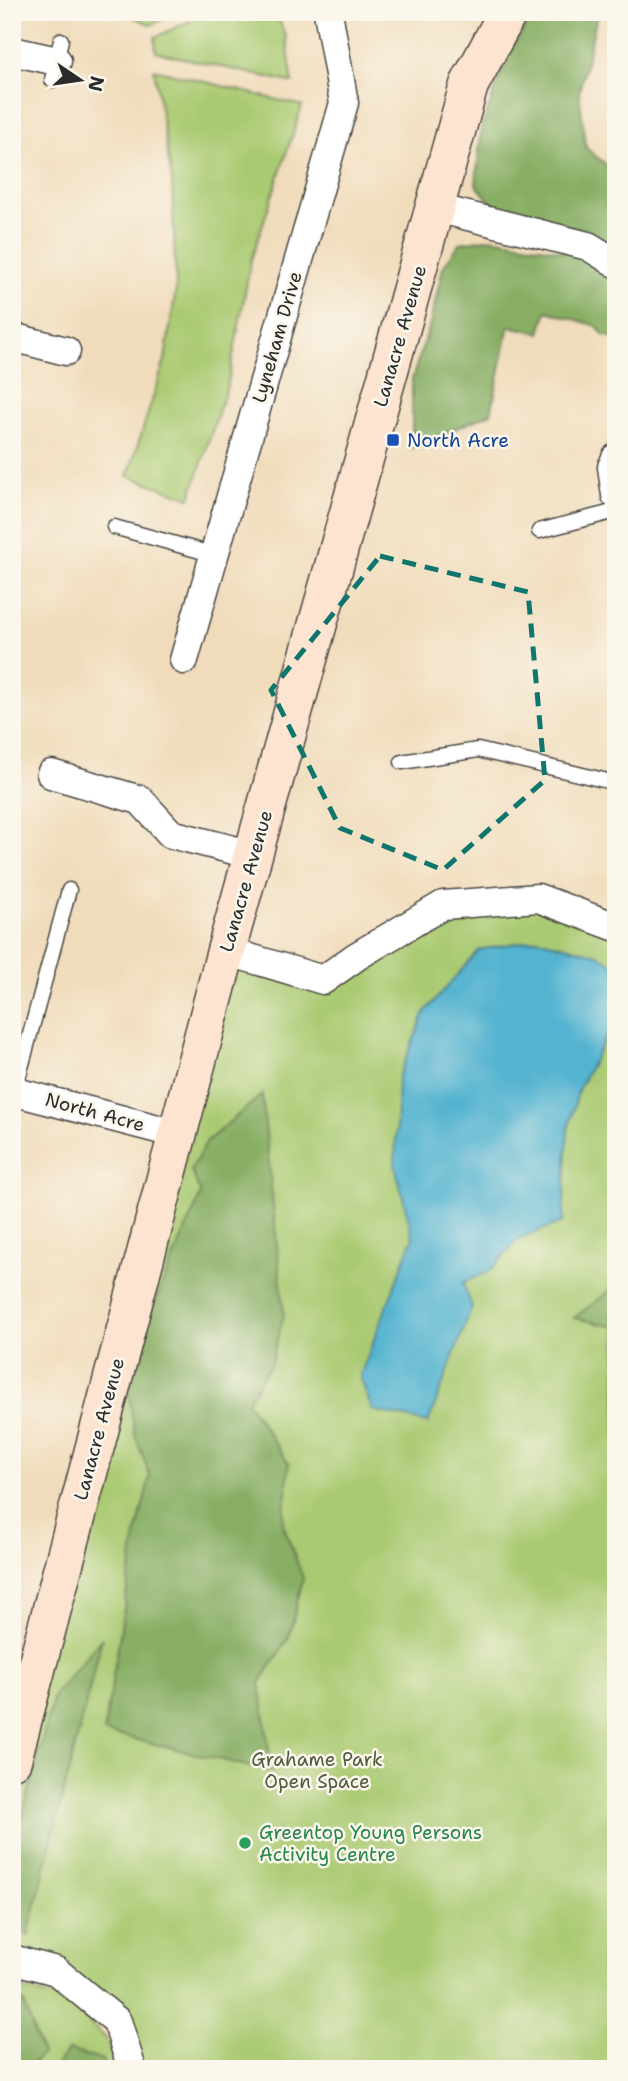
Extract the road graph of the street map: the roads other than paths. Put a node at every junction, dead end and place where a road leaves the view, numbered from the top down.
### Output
1 (327, 12) edge
2 (508, 12) edge
3 (12, 51) edge
4 (57, 60) dead end
5 (436, 208) junction
6 (616, 263) edge
7 (12, 337) edge
8 (66, 351) dead end
9 (616, 458) edge
10 (616, 495) edge
11 (616, 511) edge
12 (114, 527) dead end
13 (539, 531) dead end
14 (215, 555) junction
15 (184, 660) dead end
16 (402, 762) dead end
17 (51, 774) dead end
18 (616, 783) edge
19 (253, 855) junction
20 (69, 890) dead end
21 (616, 927) edge
22 (226, 951) junction
23 (13, 1090) edge
24 (177, 1134) junction
25 (12, 1760) edge
26 (12, 1959) edge
27 (132, 2069) edge

1 - 14 street, Lyneham Drive
2 - 5 street, Lanacre Avenue
3 - 4 street
5 - 6 street
5 - 19 street, Lanacre Avenue
7 - 8 street
9 - 10 street
11 - 13 lane
12 - 14 lane
14 - 15 street, Lyneham Drive
16 - 18 lane
17 - 19 street
19 - 22 street, Lanacre Avenue
20 - 23 lane
21 - 22 street
22 - 24 street, Lanacre Avenue
23 - 24 street, North Acre
24 - 25 street, Lanacre Avenue
26 - 27 street

